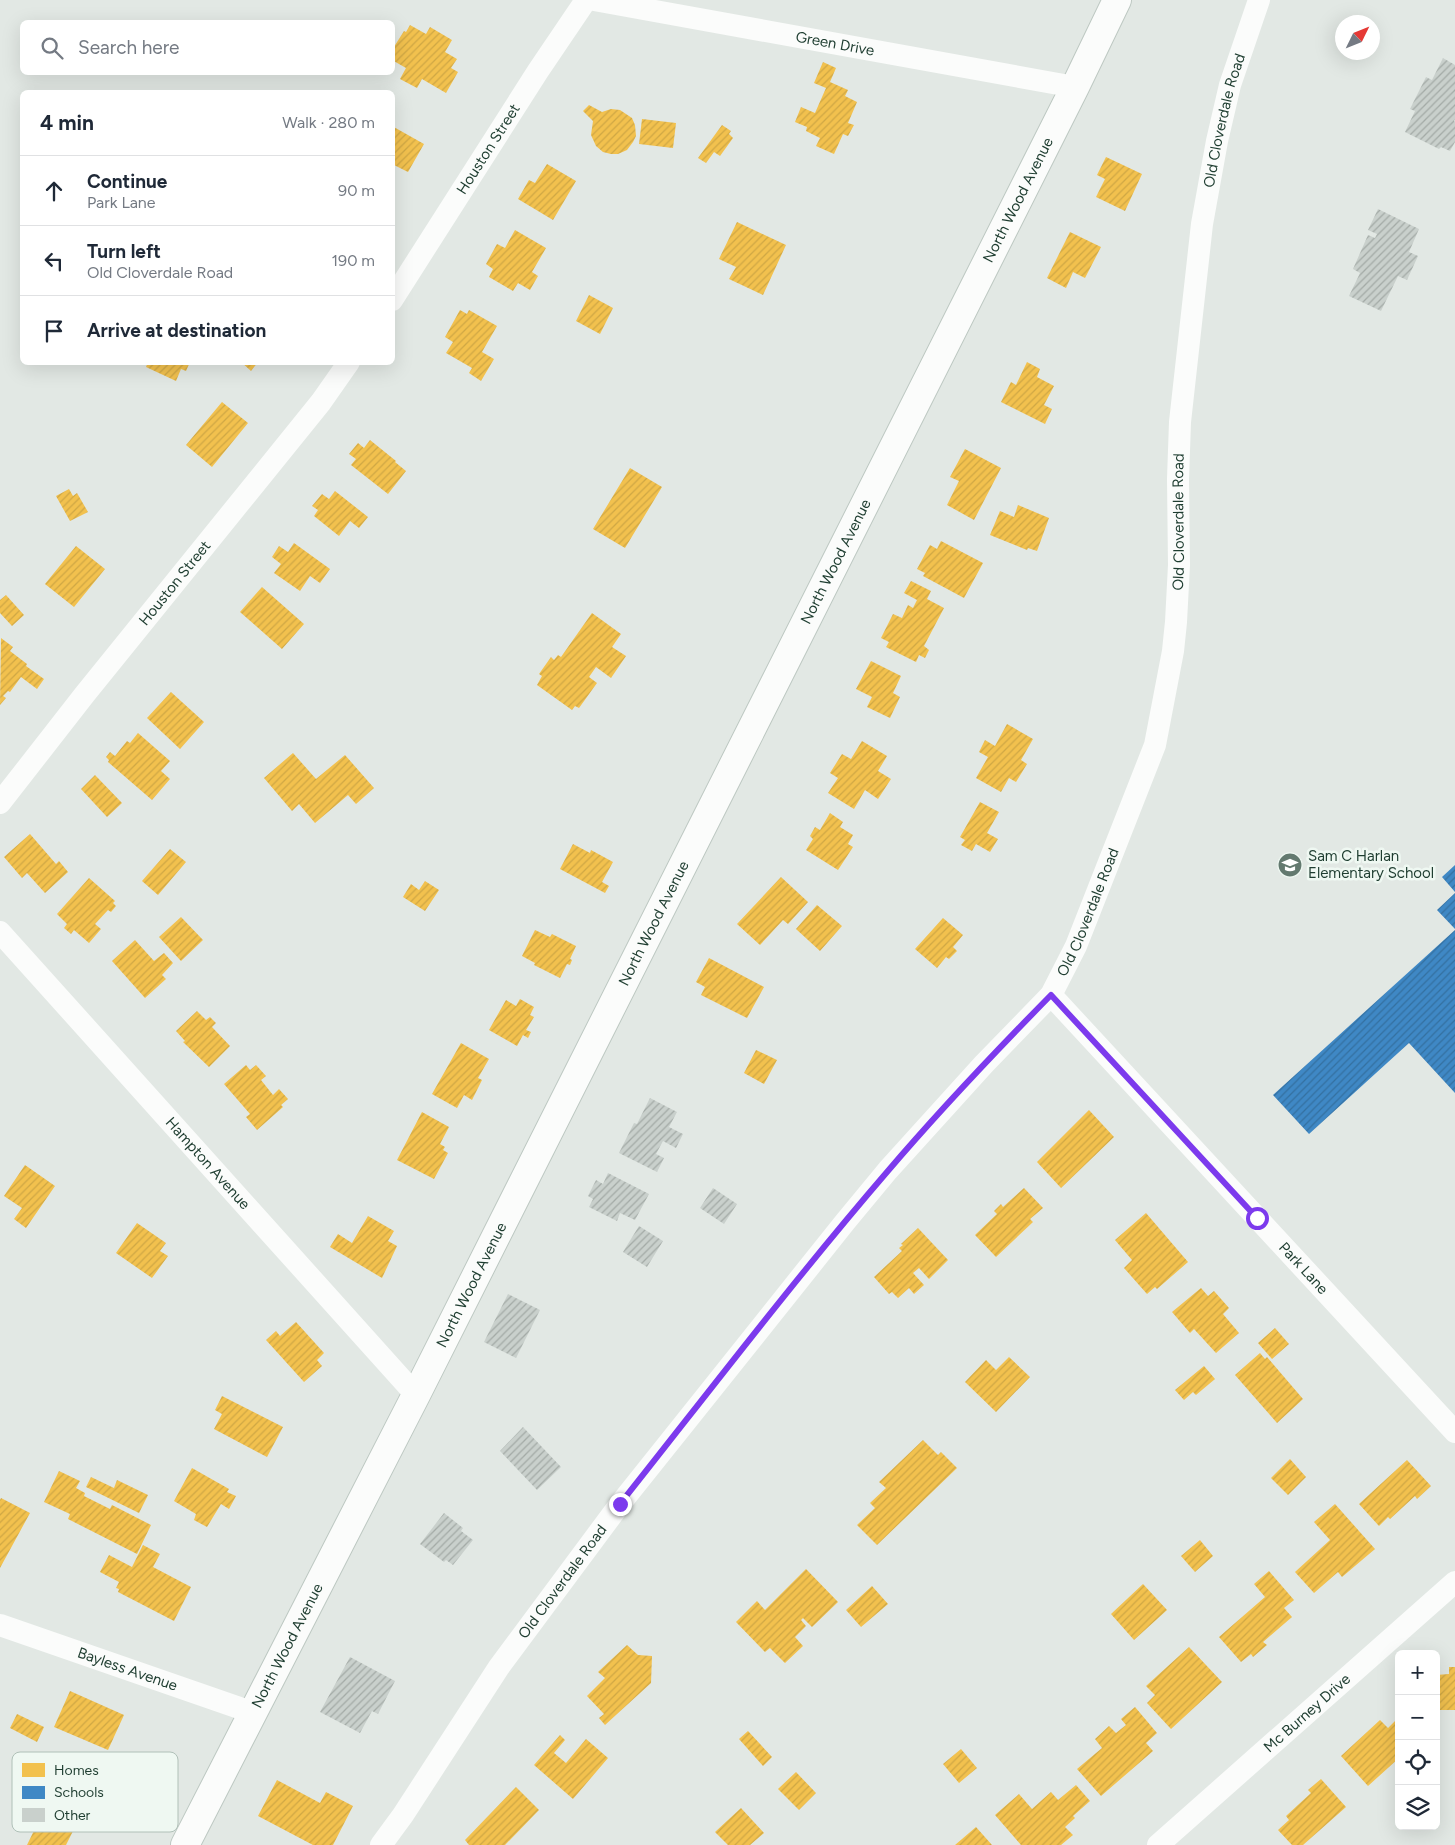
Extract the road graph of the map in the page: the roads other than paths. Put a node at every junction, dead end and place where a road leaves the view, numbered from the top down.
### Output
1 (586, 0) edge
2 (594, 0) edge
3 (1117, 0) edge
4 (1259, 0) edge
5 (1076, 87) junction
6 (395, 295) edge
7 (347, 365) edge
8 (0, 803) edge
9 (0, 932) edge
10 (1051, 995) junction
11 (416, 1395) junction
12 (1455, 1432) edge
13 (1455, 1582) edge
14 (0, 1625) edge
15 (254, 1713) junction
16 (185, 1845) edge
17 (381, 1845) edge
18 (1158, 1845) edge

1 - 6 street, Houston Street
2 - 5 street, Green Drive
3 - 5 main road, North Wood Avenue
4 - 10 street, Old Cloverdale Road
5 - 11 main road, North Wood Avenue
7 - 8 street, Houston Street
9 - 11 street, Hampton Avenue
10 - 12 street, Park Lane
10 - 17 street, Old Cloverdale Road
11 - 15 main road, North Wood Avenue
13 - 18 street, Mc Burney Drive
14 - 15 street, Bayless Avenue
15 - 16 main road, North Wood Avenue

